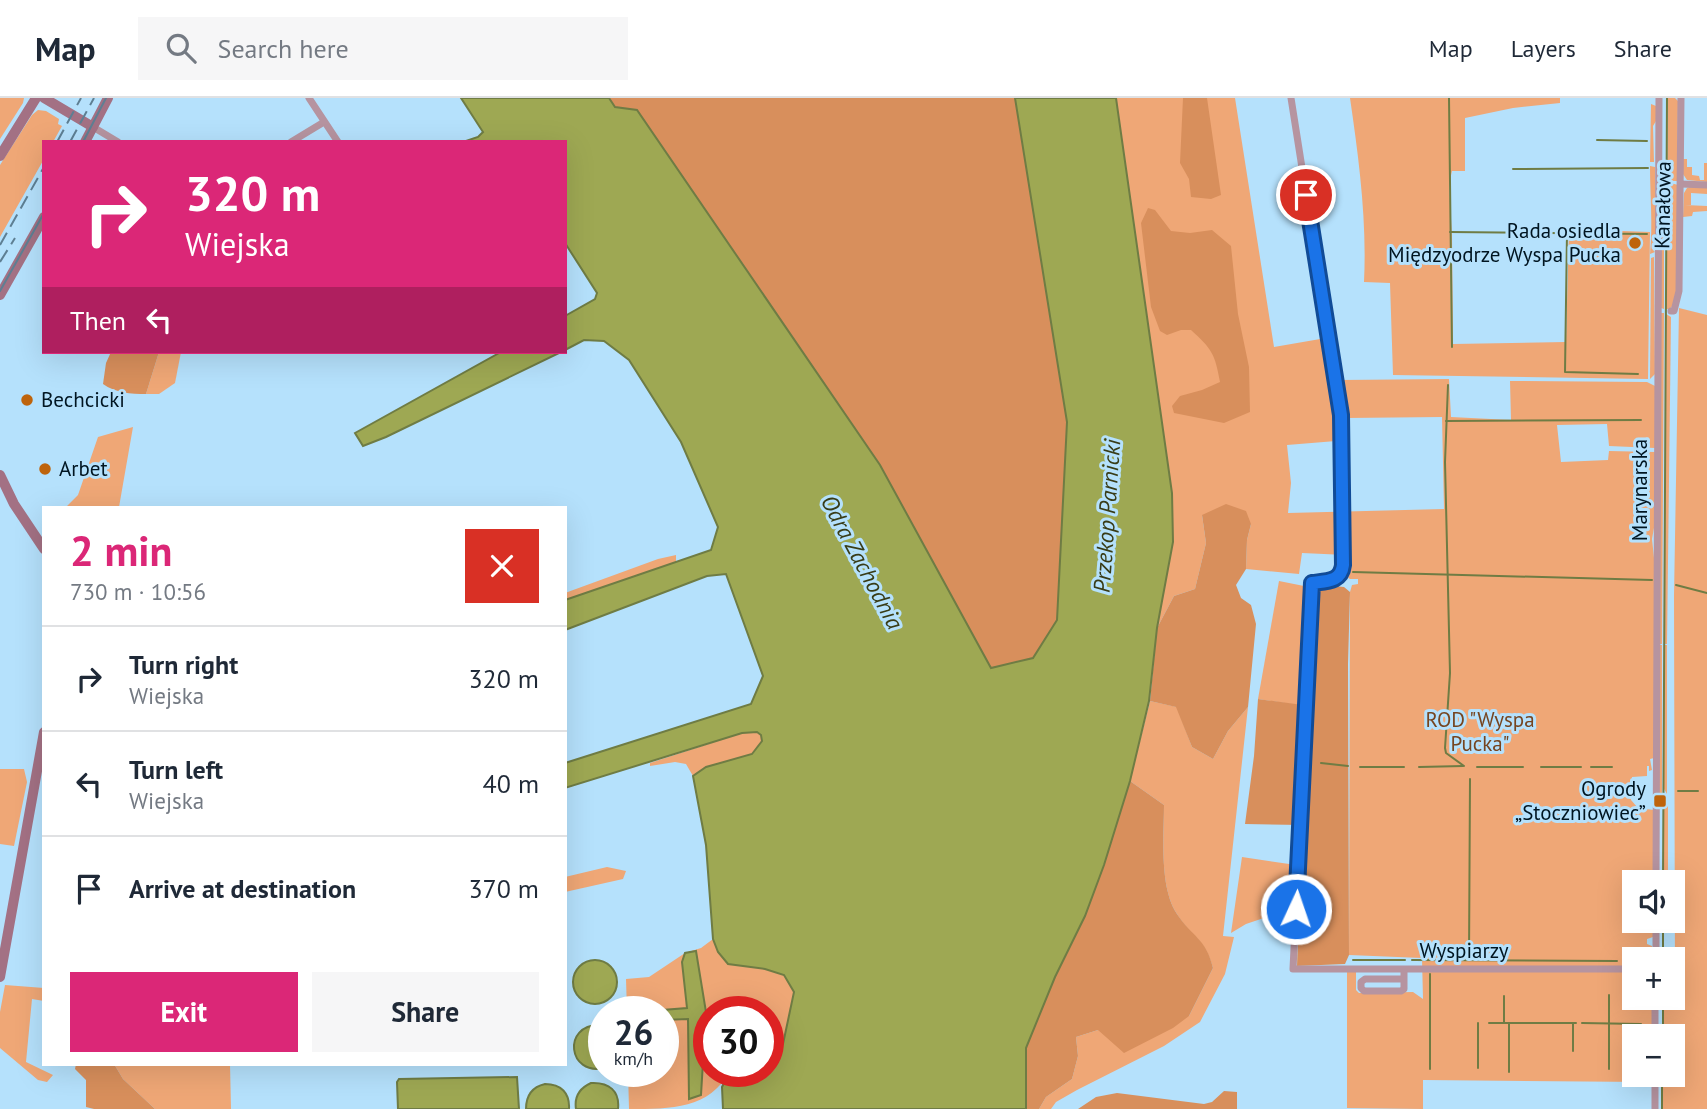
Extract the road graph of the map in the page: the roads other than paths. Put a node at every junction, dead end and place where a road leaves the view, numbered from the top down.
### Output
1 (36, 98) edge
2 (44, 98) edge
3 (108, 98) edge
4 (309, 98) edge
5 (1291, 98) edge
6 (1659, 98) edge
7 (1681, 98) edge
8 (324, 122) junction
9 (93, 127) junction
10 (86, 140) edge
11 (115, 140) edge
12 (294, 140) edge
13 (337, 140) edge
14 (0, 156) edge
15 (1681, 184) junction
16 (1707, 185) edge
17 (42, 221) edge
18 (0, 295) edge
19 (1672, 311) dead end
20 (0, 475) edge
21 (42, 546) edge
22 (42, 743) edge
23 (1656, 870) edge
24 (1622, 969) edge
25 (0, 977) edge
26 (1405, 989) joint
27 (1655, 1087) edge
28 (1655, 1109) edge

1 - 14 street
2 - 9 street
3 - 9 street
4 - 8 street
5 - 24 street, Wyspiarzy
6 - 23 street, Marynarska
7 - 15 street, Kanałowa
8 - 12 street
8 - 13 street
9 - 10 street
9 - 11 street
15 - 16 street
15 - 19 street, Kanałowa
17 - 18 street
20 - 21 street
22 - 25 street
26 - 26 street
27 - 28 street

